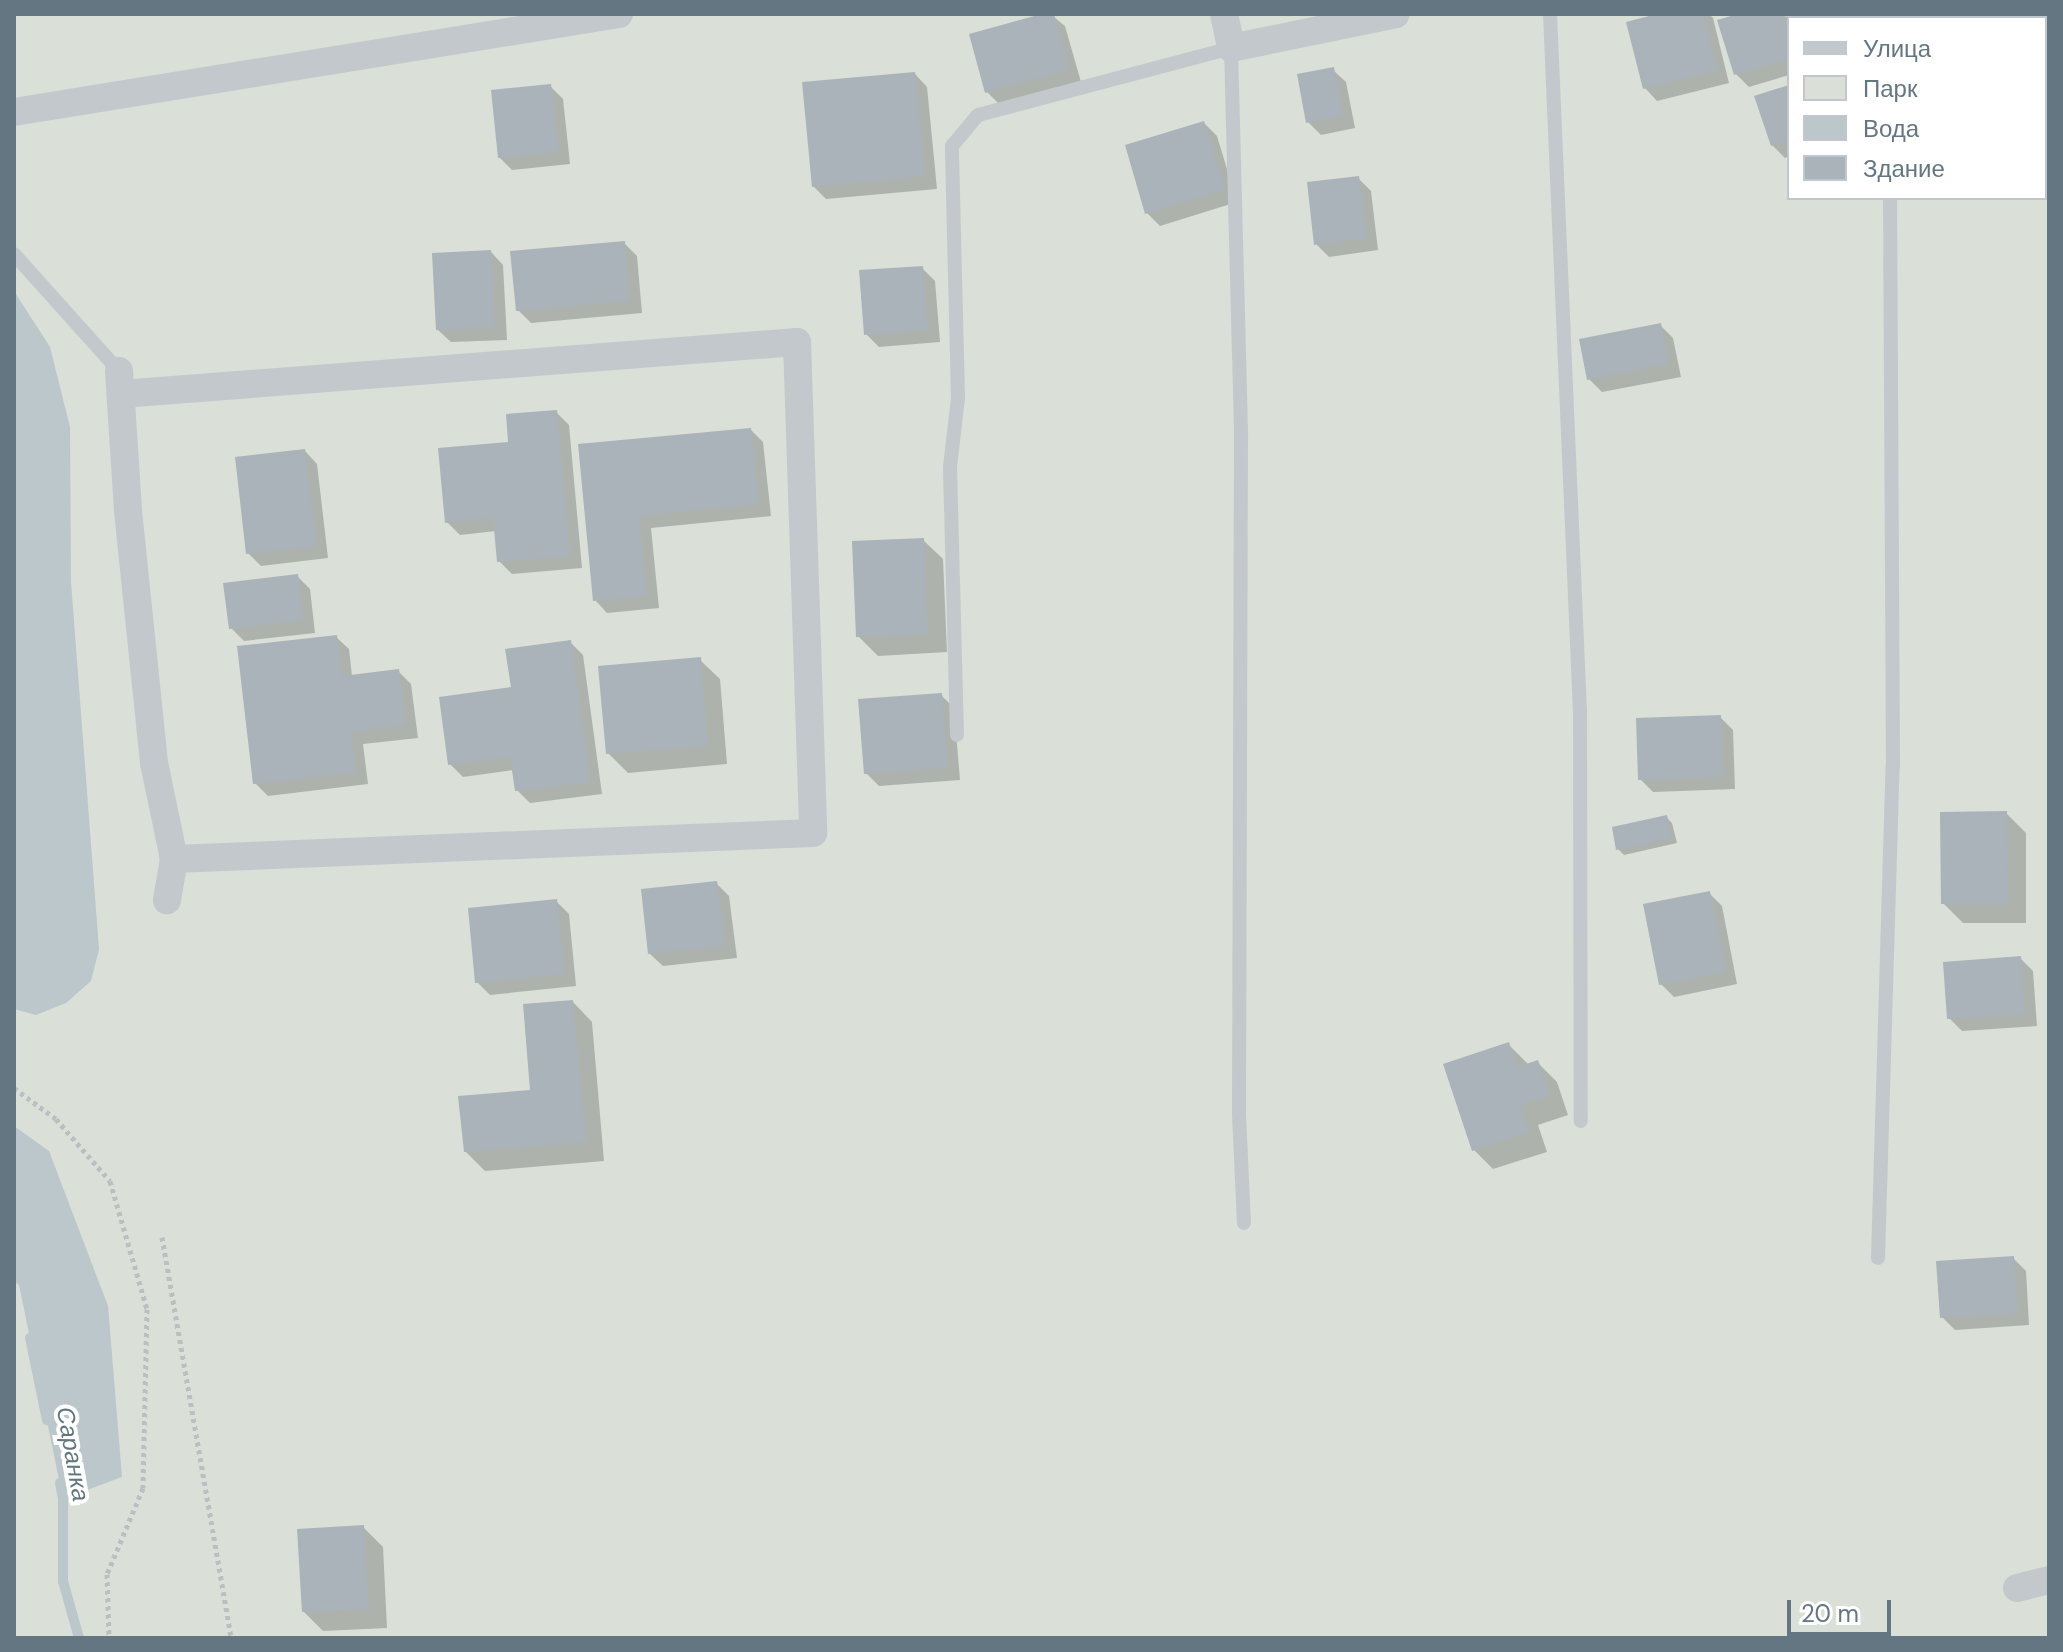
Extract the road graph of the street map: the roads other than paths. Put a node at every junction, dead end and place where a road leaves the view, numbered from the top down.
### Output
1 (619, 14) edge
2 (1224, 14) edge
3 (1396, 14) edge
4 (1550, 14) edge
5 (565, 19) edge
6 (1231, 48) junction
7 (14, 112) edge
8 (1890, 200) edge
9 (14, 254) edge
10 (120, 383) junction
11 (957, 735) dead end
12 (174, 859) junction
13 (167, 900) dead end
14 (1581, 1121) dead end
15 (1244, 1223) dead end
16 (1878, 1258) dead end
17 (2049, 1580) edge
18 (2017, 1588) dead end

1 - 5 street
2 - 6 street
3 - 6 street
4 - 14 lane
5 - 7 street
6 - 11 lane
6 - 15 lane
8 - 16 lane
9 - 10 lane
10 - 12 street
10 - 12 street
12 - 13 street
17 - 18 street

